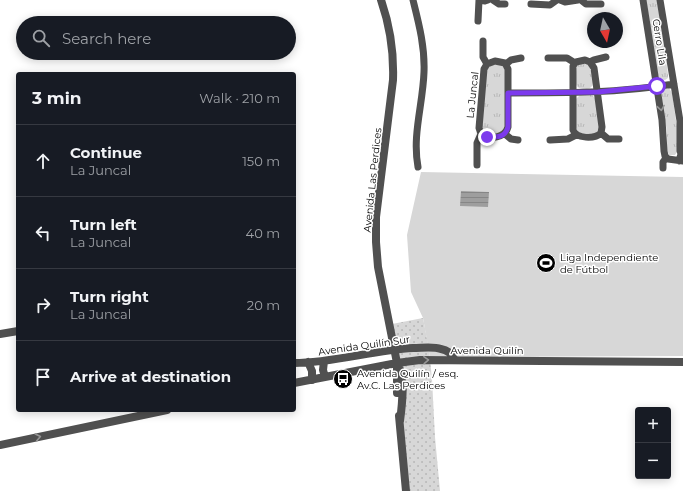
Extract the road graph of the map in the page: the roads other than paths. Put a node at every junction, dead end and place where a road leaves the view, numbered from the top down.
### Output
1 (381, 0) edge
2 (413, 0) edge
3 (479, 0) edge
4 (488, 0) edge
5 (493, 0) edge
6 (559, 0) edge
7 (578, 0) edge
8 (581, 0) edge
9 (643, 0) edge
10 (660, 0) edge
11 (505, 4) dead end
12 (531, 4) dead end
13 (601, 4) dead end
14 (478, 21) dead end
15 (483, 41) dead end
16 (606, 57) dead end
17 (520, 58) dead end
18 (548, 58) dead end
19 (590, 62) junction
20 (575, 63) junction
21 (487, 64) junction
22 (506, 64) junction
23 (674, 84) junction
24 (657, 86) junction
25 (598, 92) junction
26 (508, 93) junction
27 (573, 93) junction
28 (601, 133) junction
29 (481, 134) junction
30 (505, 134) junction
31 (576, 135) junction
32 (620, 139) dead end
33 (518, 140) dead end
34 (550, 140) dead end
35 (666, 158) junction
36 (682, 158) edge
37 (477, 165) dead end
38 (418, 167) dead end
39 (663, 168) dead end
40 (16, 331) edge
41 (0, 334) edge
42 (394, 349) junction
43 (455, 360) junction
44 (324, 361) junction
45 (308, 362) junction
46 (397, 362) junction
47 (683, 362) edge
48 (296, 363) edge
49 (325, 377) junction
50 (312, 380) junction
51 (296, 383) edge
52 (157, 412) edge
53 (0, 445) edge
54 (406, 491) edge

1 - 42 street, Avenida Las Perdices
2 - 38 street
3 - 4 street
3 - 14 street
5 - 11 street
6 - 7 street
6 - 12 street
8 - 13 street
9 - 24 street, Cerro Lila
10 - 23 street, Cerro Lila
15 - 21 street
16 - 19 street
17 - 22 street
18 - 20 street
19 - 20 street
19 - 25 street
20 - 27 street
21 - 22 street, La Juncal
21 - 29 street, La Juncal
22 - 26 street
23 - 24 street
23 - 36 street, Cerro Lila
24 - 25 street
24 -> 35 street, Cerro Lila
25 - 27 street
25 - 28 street
26 - 27 street
26 - 30 street
27 - 31 street
28 - 31 street
28 - 32 street
29 - 30 street
29 - 37 street, La Juncal
30 - 33 street
31 - 34 street
35 - 36 street, Cerro Lila
35 - 39 street, Cerro Lila
40 - 41 street
42 - 43 street, Avenida Quilín Sur
42 - 44 street, Avenida Quilín Sur
42 - 46 street, Avenida Las Perdices
46 -> 43 street, Avenida Quilín
43 - 47 street, Avenida Quilín
44 - 45 street, Avenida Quilín Sur
44 - 49 street
45 - 48 street, Avenida Quilín Sur
45 - 50 street
46 - 49 street, Avenida Quilín
46 - 54 street, Avenida Las Perdices
49 - 50 street, Avenida Quilín
50 - 51 street, Avenida Quilín
53 -> 52 street

